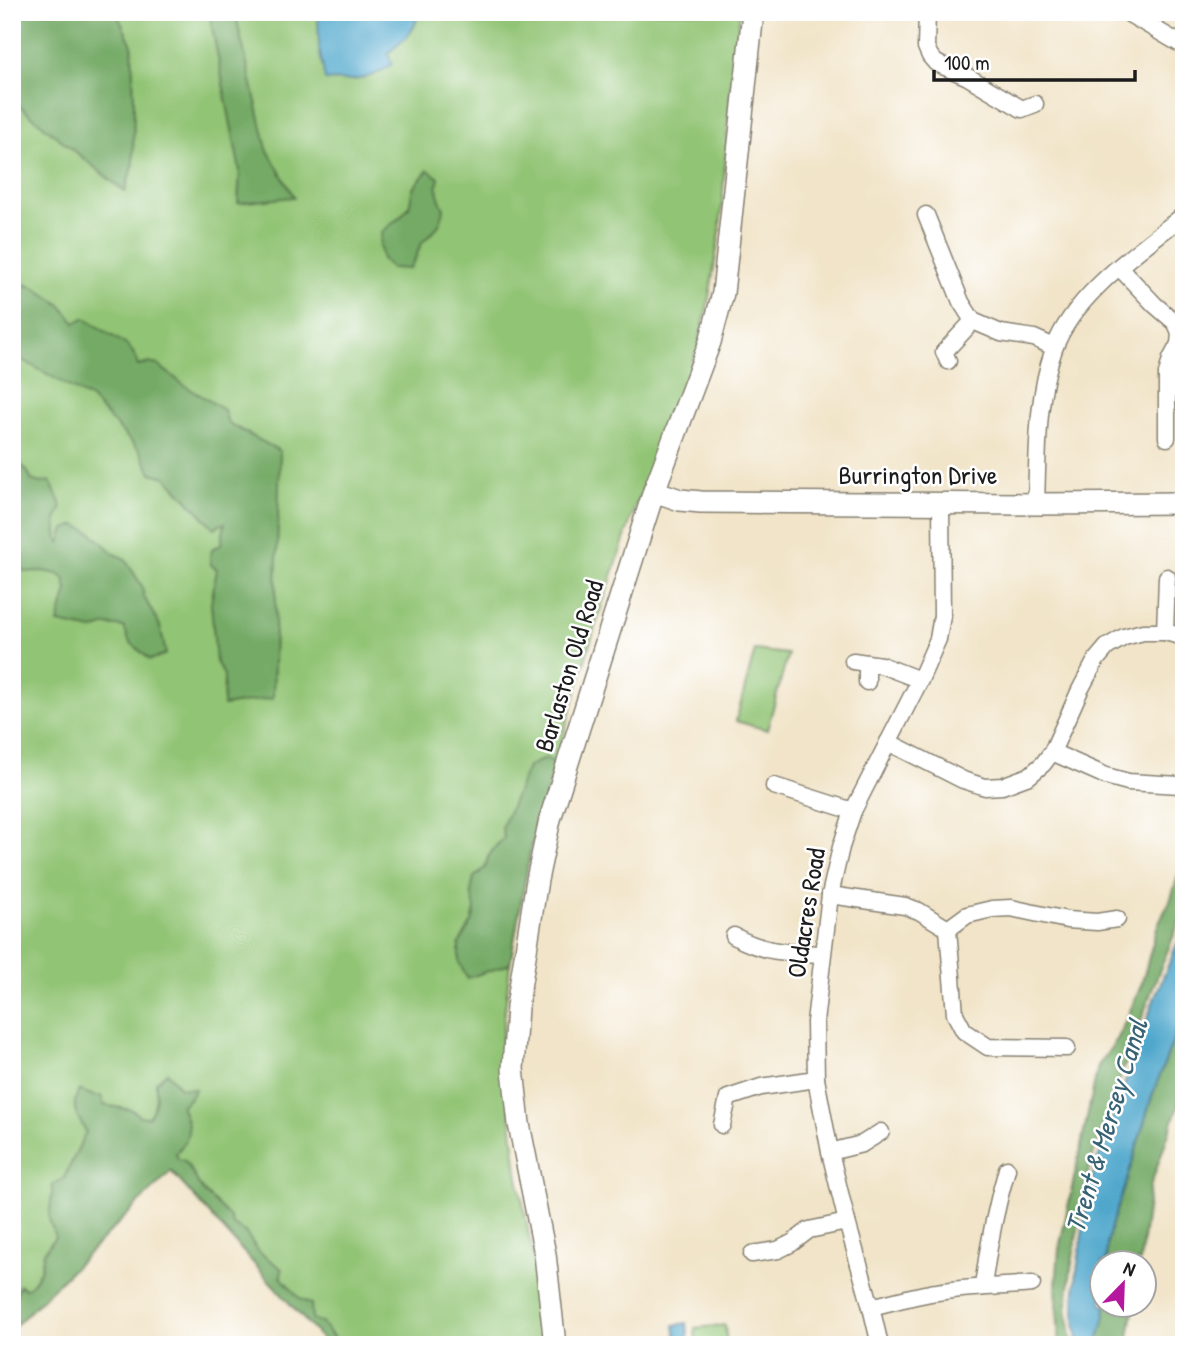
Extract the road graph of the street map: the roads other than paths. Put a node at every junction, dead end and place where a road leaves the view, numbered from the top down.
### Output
1 (753, 12) edge
2 (927, 12) edge
3 (1126, 12) edge
4 (1184, 46) edge
5 (1027, 112) dead end
6 (926, 215) dead end
7 (1184, 215) edge
8 (1119, 267) junction
9 (973, 321) junction
10 (1182, 333) edge
11 (1054, 347) junction
12 (941, 356) dead end
13 (1171, 429) dead end
14 (653, 491) junction
15 (941, 503) junction
16 (1184, 503) edge
17 (1036, 504) junction
18 (1167, 576) dead end
19 (1165, 632) junction
20 (1184, 637) edge
21 (920, 680) junction
22 (867, 682) dead end
23 (888, 742) junction
24 (1052, 752) junction
25 (1170, 779) dead end
26 (782, 794) dead end
27 (853, 811) junction
28 (830, 895) junction
29 (1095, 905) dead end
30 (1117, 919) dead end
31 (1097, 922) junction
32 (948, 929) junction
33 (741, 945) dead end
34 (822, 954) junction
35 (1067, 1048) dead end
36 (817, 1079) junction
37 (722, 1125) dead end
38 (875, 1142) dead end
39 (830, 1152) junction
40 (1007, 1169) dead end
41 (847, 1222) junction
42 (761, 1248) dead end
43 (1032, 1284) dead end
44 (983, 1287) junction
45 (871, 1307) junction
46 (555, 1345) edge
47 (880, 1345) edge

1 - 14 street, Barlaston Old Road
2 - 5 street
3 - 4 street
6 - 9 street
7 - 8 street
8 - 10 street
8 - 11 street
9 - 11 street
9 - 12 street
10 - 13 street
11 - 17 street
14 - 15 street, Burrington Drive
14 - 46 street, Barlaston Old Road
15 - 17 street, Burrington Drive
15 - 21 street, Oldacres Road
16 - 17 street, Burrington Drive
18 - 19 street
19 - 20 street
19 - 24 street
21 - 22 street
21 - 23 street, Oldacres Road
23 - 24 street
23 - 27 street, Oldacres Road
24 - 25 street
26 - 27 street
27 - 28 street, Oldacres Road
28 - 32 street
28 - 34 street, Oldacres Road
29 - 31 street
30 - 31 street
31 - 32 street
32 - 35 street
33 - 34 street
34 - 36 street, Oldacres Road
36 - 37 street
36 - 39 street, Oldacres Road
38 - 39 street
39 - 41 street, Oldacres Road
40 - 44 street
41 - 42 street
41 - 45 street, Oldacres Road
43 - 44 street
44 - 45 street
45 - 47 street, Oldacres Road

